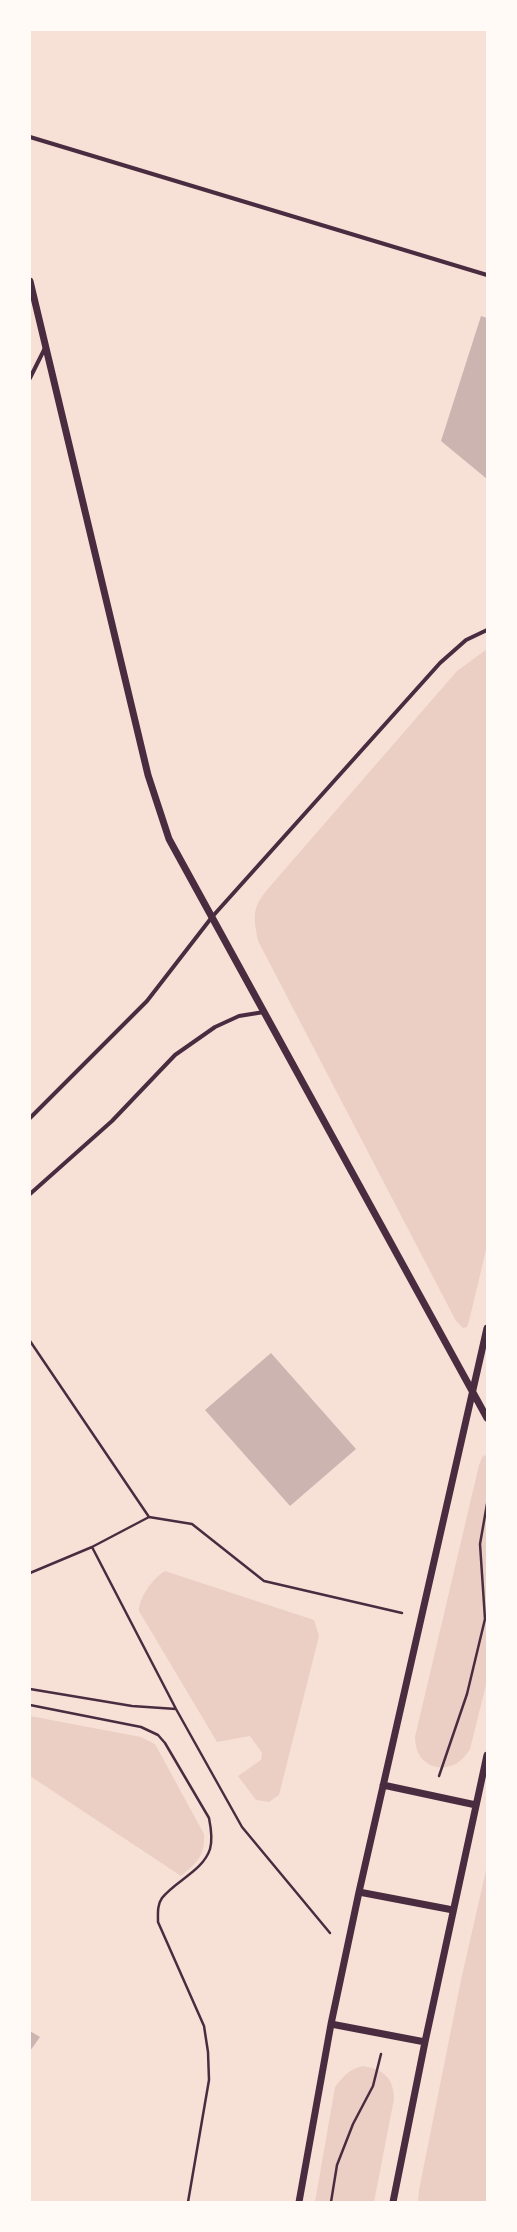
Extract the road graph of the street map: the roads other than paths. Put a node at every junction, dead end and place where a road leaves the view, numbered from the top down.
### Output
1 (30, 137) edge
2 (487, 275) edge
3 (30, 281) edge
4 (45, 348) junction
5 (30, 378) edge
6 (487, 630) edge
7 (212, 917) junction
8 (264, 1012) junction
9 (30, 1118) edge
10 (30, 1194) edge
11 (487, 1328) edge
12 (472, 1391) junction
13 (487, 1418) edge
14 (487, 1755) edge
15 (486, 1763) edge
16 (383, 1785) junction
17 (476, 1805) junction
18 (359, 1892) junction
19 (453, 1910) junction
20 (332, 2024) junction
21 (425, 2042) junction
22 (299, 2202) edge
23 (393, 2202) edge

1 - 2 street
3 - 4 street
4 - 5 street
4 - 7 street
6 - 7 street
7 - 8 street
7 - 9 street
8 - 10 street
8 - 12 street
11 - 12 street
12 - 13 street
12 - 16 street
14 - 15 street
15 - 17 street
16 - 17 street
16 - 18 street
17 - 19 street
18 - 19 street
18 - 20 street
19 - 21 street
20 - 21 street
20 - 22 street
21 - 23 street

